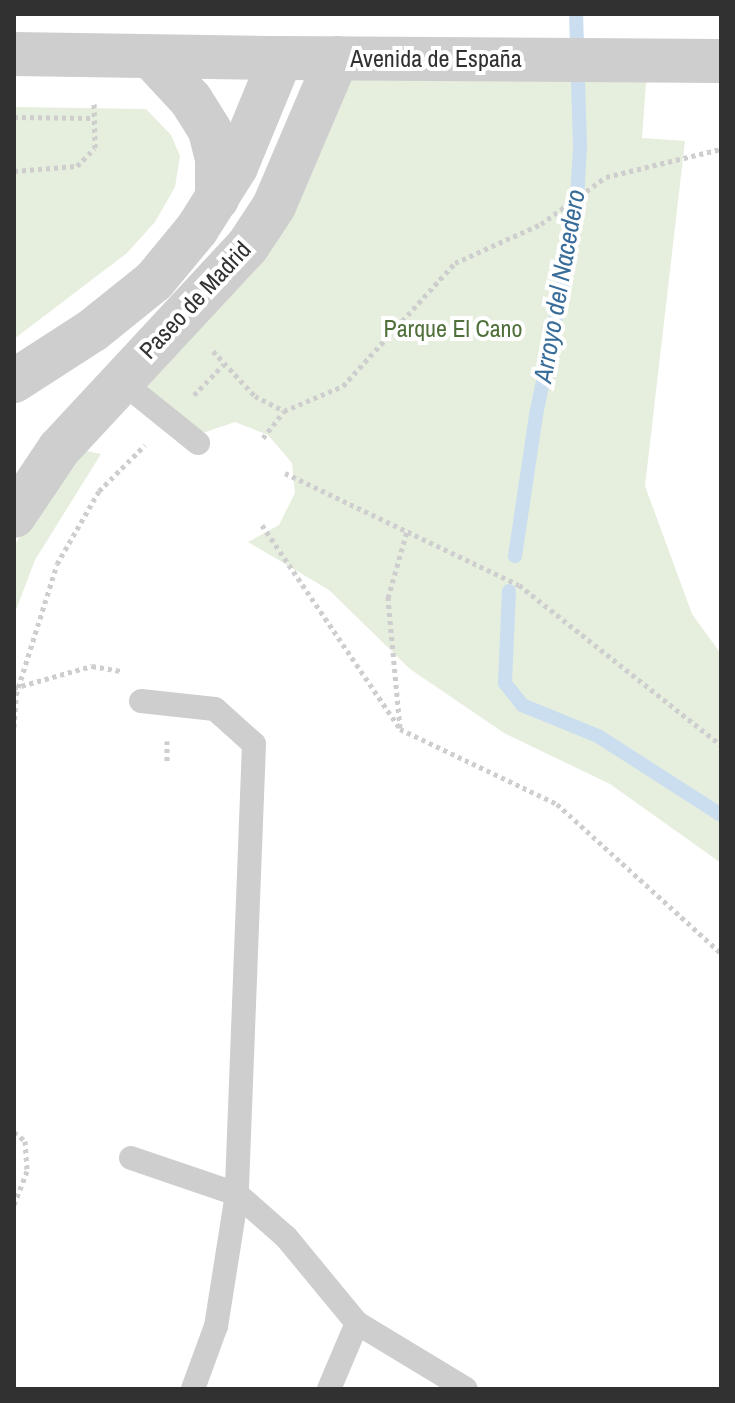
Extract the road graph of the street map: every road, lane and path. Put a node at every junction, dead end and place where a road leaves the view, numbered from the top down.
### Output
1 (14, 54) edge
2 (152, 58) junction
3 (281, 58) junction
4 (337, 58) junction
5 (721, 61) edge
6 (94, 99) dead end
7 (14, 117) edge
8 (93, 118) junction
9 (721, 149) edge
10 (14, 171) edge
11 (217, 199) junction
12 (224, 364) dead end
13 (16, 379) edge
14 (121, 381) junction
15 (170, 420) junction
16 (263, 438) dead end
17 (198, 443) dead end
18 (285, 473) dead end
19 (14, 516) edge
20 (262, 525) dead end
21 (407, 531) junction
22 (141, 701) dead end
23 (14, 727) edge
24 (400, 729) junction
25 (721, 745) edge
26 (721, 953) edge
27 (14, 1132) edge
28 (131, 1158) dead end
29 (237, 1194) junction
30 (14, 1205) edge
31 (357, 1323) junction
32 (453, 1385) edge
33 (193, 1389) edge
34 (329, 1389) edge

1 - 2 street, Avenida de España
2 - 3 street, Avenida de España
2 - 11 street
3 - 4 street, Avenida de España
3 - 11 street, Paseo de Madrid
4 - 5 street, Avenida de España
4 - 14 street, Paseo de Madrid
6 - 8 path
7 - 8 path
8 - 10 path
9 - 16 path
11 - 13 street, Paseo de Madrid
12 - 15 path
14 - 15 lane
14 - 19 street, Paseo de Madrid
15 - 17 lane
15 - 23 path
18 - 21 path
20 - 24 path
21 - 24 path
21 - 25 path
22 - 29 lane
24 - 26 path
27 - 30 path
28 - 29 lane
29 - 31 lane
29 - 33 lane
31 - 32 lane
31 - 34 lane

